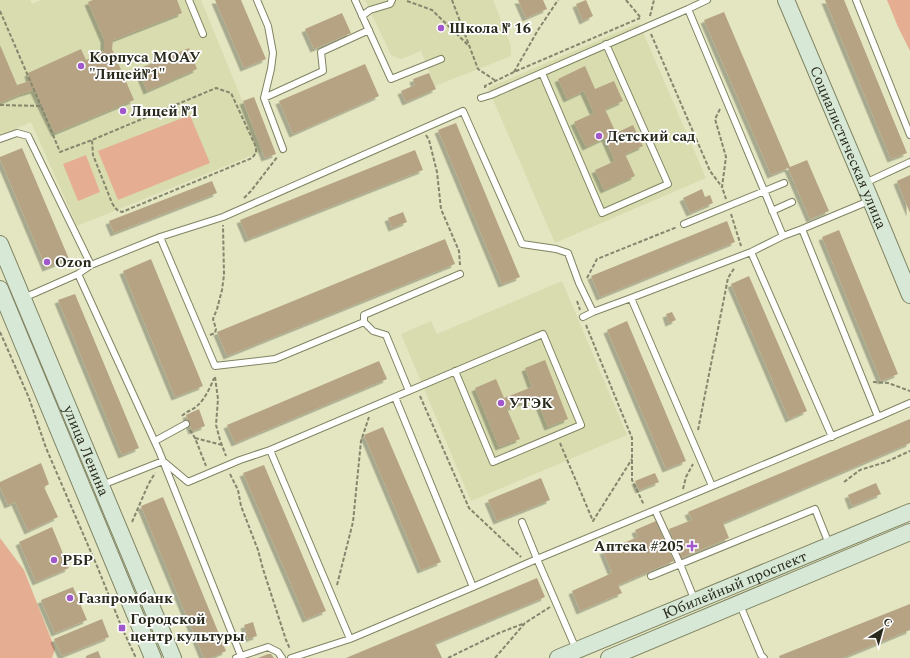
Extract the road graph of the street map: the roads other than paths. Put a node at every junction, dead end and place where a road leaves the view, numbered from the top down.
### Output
1 (189, 0) edge
2 (257, 0) edge
3 (355, 0) edge
4 (392, 0) edge
5 (707, 0) edge
6 (786, 0) edge
7 (856, 0) edge
8 (688, 9) junction
9 (362, 16) junction
10 (369, 30) junction
11 (203, 34) dead end
12 (606, 44) junction
13 (441, 59) dead end
14 (542, 73) junction
15 (264, 98) junction
16 (481, 98) dead end
17 (910, 135) edge
18 (0, 139) edge
19 (284, 149) road end
20 (910, 162) edge
21 (784, 183) dead end
22 (864, 184) junction
23 (764, 191) junction
24 (871, 200) junction
25 (792, 202) dead end
26 (772, 211) junction
27 (684, 224) road end
28 (802, 229) junction
29 (783, 236) junction
30 (160, 237) junction
31 (0, 244) edge
32 (751, 252) junction
33 (91, 265) junction
34 (78, 274) junction
35 (460, 274) road end
36 (0, 289) edge
37 (910, 295) edge
38 (23, 298) junction
39 (631, 298) junction
40 (593, 312) junction
41 (583, 317) road end
42 (364, 322) junction
43 (455, 371) junction
44 (409, 391) junction
45 (394, 397) junction
46 (910, 404) edge
47 (878, 418) junction
48 (186, 424) dead end
49 (832, 437) junction
50 (155, 442) junction
51 (270, 450) junction
52 (163, 461) junction
53 (101, 485) junction
54 (712, 486) junction
55 (655, 510) junction
56 (910, 512) edge
57 (522, 522) dead end
58 (910, 532) edge
59 (830, 546) junction
60 (537, 559) junction
61 (680, 564) junction
62 (651, 576) dead end
63 (473, 587) junction
64 (740, 603) junction
65 (707, 605) junction
66 (350, 639) junction
67 (576, 650) junction
68 (239, 657) edge
69 (293, 657) edge
70 (153, 658) edge
71 (173, 658) edge
72 (282, 658) edge
73 (558, 658) edge
74 (609, 658) edge
75 (764, 658) edge

1 - 11 lane
2 - 15 lane
3 - 9 lane
4 - 9 lane
5 - 8 lane
6 - 22 main road, Социалистическая улица
7 - 17 lane
8 - 12 lane
8 - 23 lane
9 - 10 lane
10 - 13 lane
10 - 15 lane
12 - 14 lane
12 - 14 lane
14 - 16 lane
15 - 19 lane
18 - 33 lane
20 - 22 lane
21 - 23 lane
22 - 24 main road, Социалистическая улица
23 - 26 lane
23 - 27 lane
24 - 28 lane
24 - 37 main road, Социалистическая улица
25 - 26 lane
26 - 29 lane
28 - 29 lane
28 - 47 lane
29 - 32 lane
30 - 33 lane
30 - 40 lane
30 - 42 lane
31 - 38 main road, улица Ленина
32 - 39 lane
32 - 49 lane
33 - 34 lane
34 - 38 lane
34 - 50 lane
35 - 42 lane
36 - 70 main road, улица Ленина
38 - 53 main road, улица Ленина
39 - 40 lane
39 - 54 lane
40 - 41 lane
42 - 44 lane
43 - 43 lane
43 - 44 lane
44 - 45 lane
45 - 51 lane
45 - 63 lane
46 - 47 lane
47 - 49 lane
48 - 50 lane
49 - 54 lane
50 - 52 lane
51 - 52 lane
51 - 66 lane
52 - 53 lane
52 - 68 lane
53 - 71 main road, улица Ленина
54 - 55 lane
55 - 60 lane
55 - 61 lane
56 - 59 main road, Юбилейный проспект
57 - 60 lane
58 - 64 main road, Юбилейный проспект
59 - 61 lane
59 - 65 main road, Юбилейный проспект
60 - 63 lane
60 - 67 lane
61 - 62 lane
61 - 65 lane
63 - 66 lane
64 - 65 main road, Юбилейный проспект
64 - 75 lane
65 - 67 main road, Юбилейный проспект
65 - 74 main road, Юбилейный проспект
66 - 69 lane
67 - 73 main road, Юбилейный проспект
68 - 72 lane

